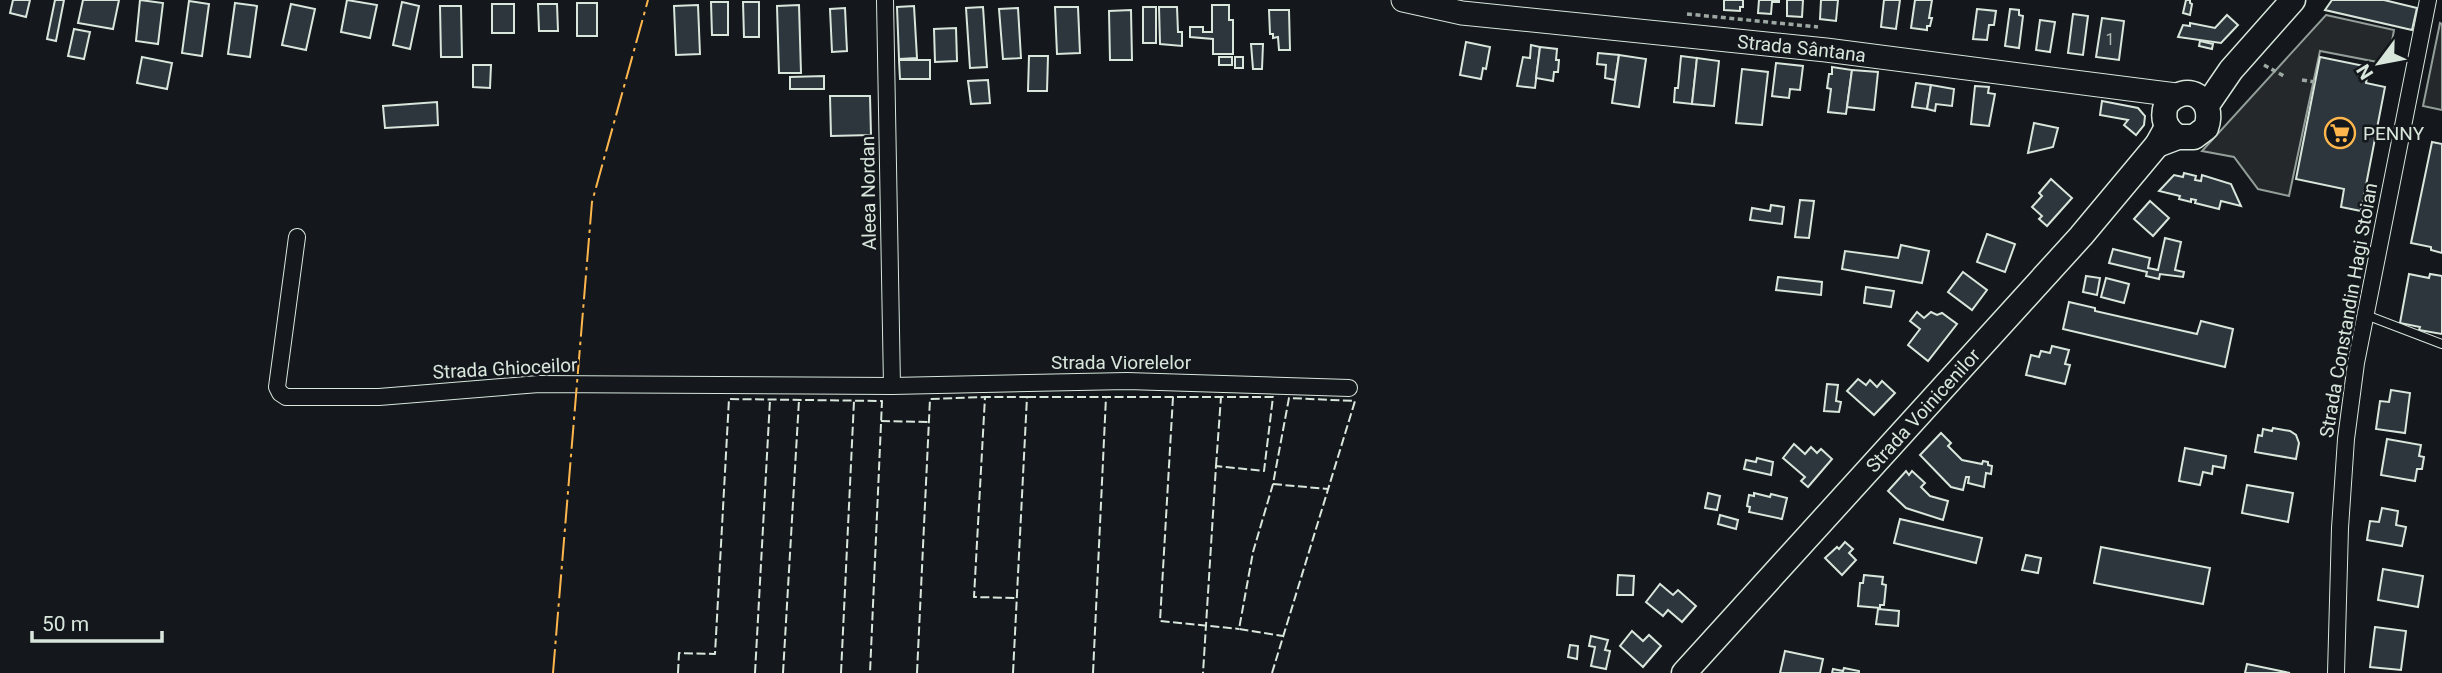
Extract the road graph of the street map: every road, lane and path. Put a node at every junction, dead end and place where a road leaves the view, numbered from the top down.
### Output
1 (885, 0) edge
2 (1403, 0) edge
3 (2293, 0) edge
4 (2428, 0) edge
5 (2264, 65) dead end
6 (2284, 76) dead end
7 (2302, 80) dead end
8 (2315, 82) dead end
9 (2142, 92) junction
10 (2193, 99) junction
11 (2166, 132) junction
12 (297, 237) dead end
13 (2366, 315) junction
14 (2442, 344) edge
15 (892, 386) junction
16 (1349, 388) dead end
17 (1684, 673) edge
18 (2336, 673) edge

1 - 15 street, Aleea Nordan
2 - 9 street, Strada Sântana
3 - 10 main road
4 - 13 street, Strada Constandin Hagi Stoian
5 - 6 path
7 - 8 path
9 - 10 street, Strada Sântana
9 - 11 street
10 - 11 main road
10 - 11 main road
11 - 17 main road, Strada Voinicenilor
12 - 15 street, Strada Ghioceilor
13 - 14 lane
13 - 18 street, Strada Constandin Hagi Stoian
15 - 16 street, Strada Viorelelor

